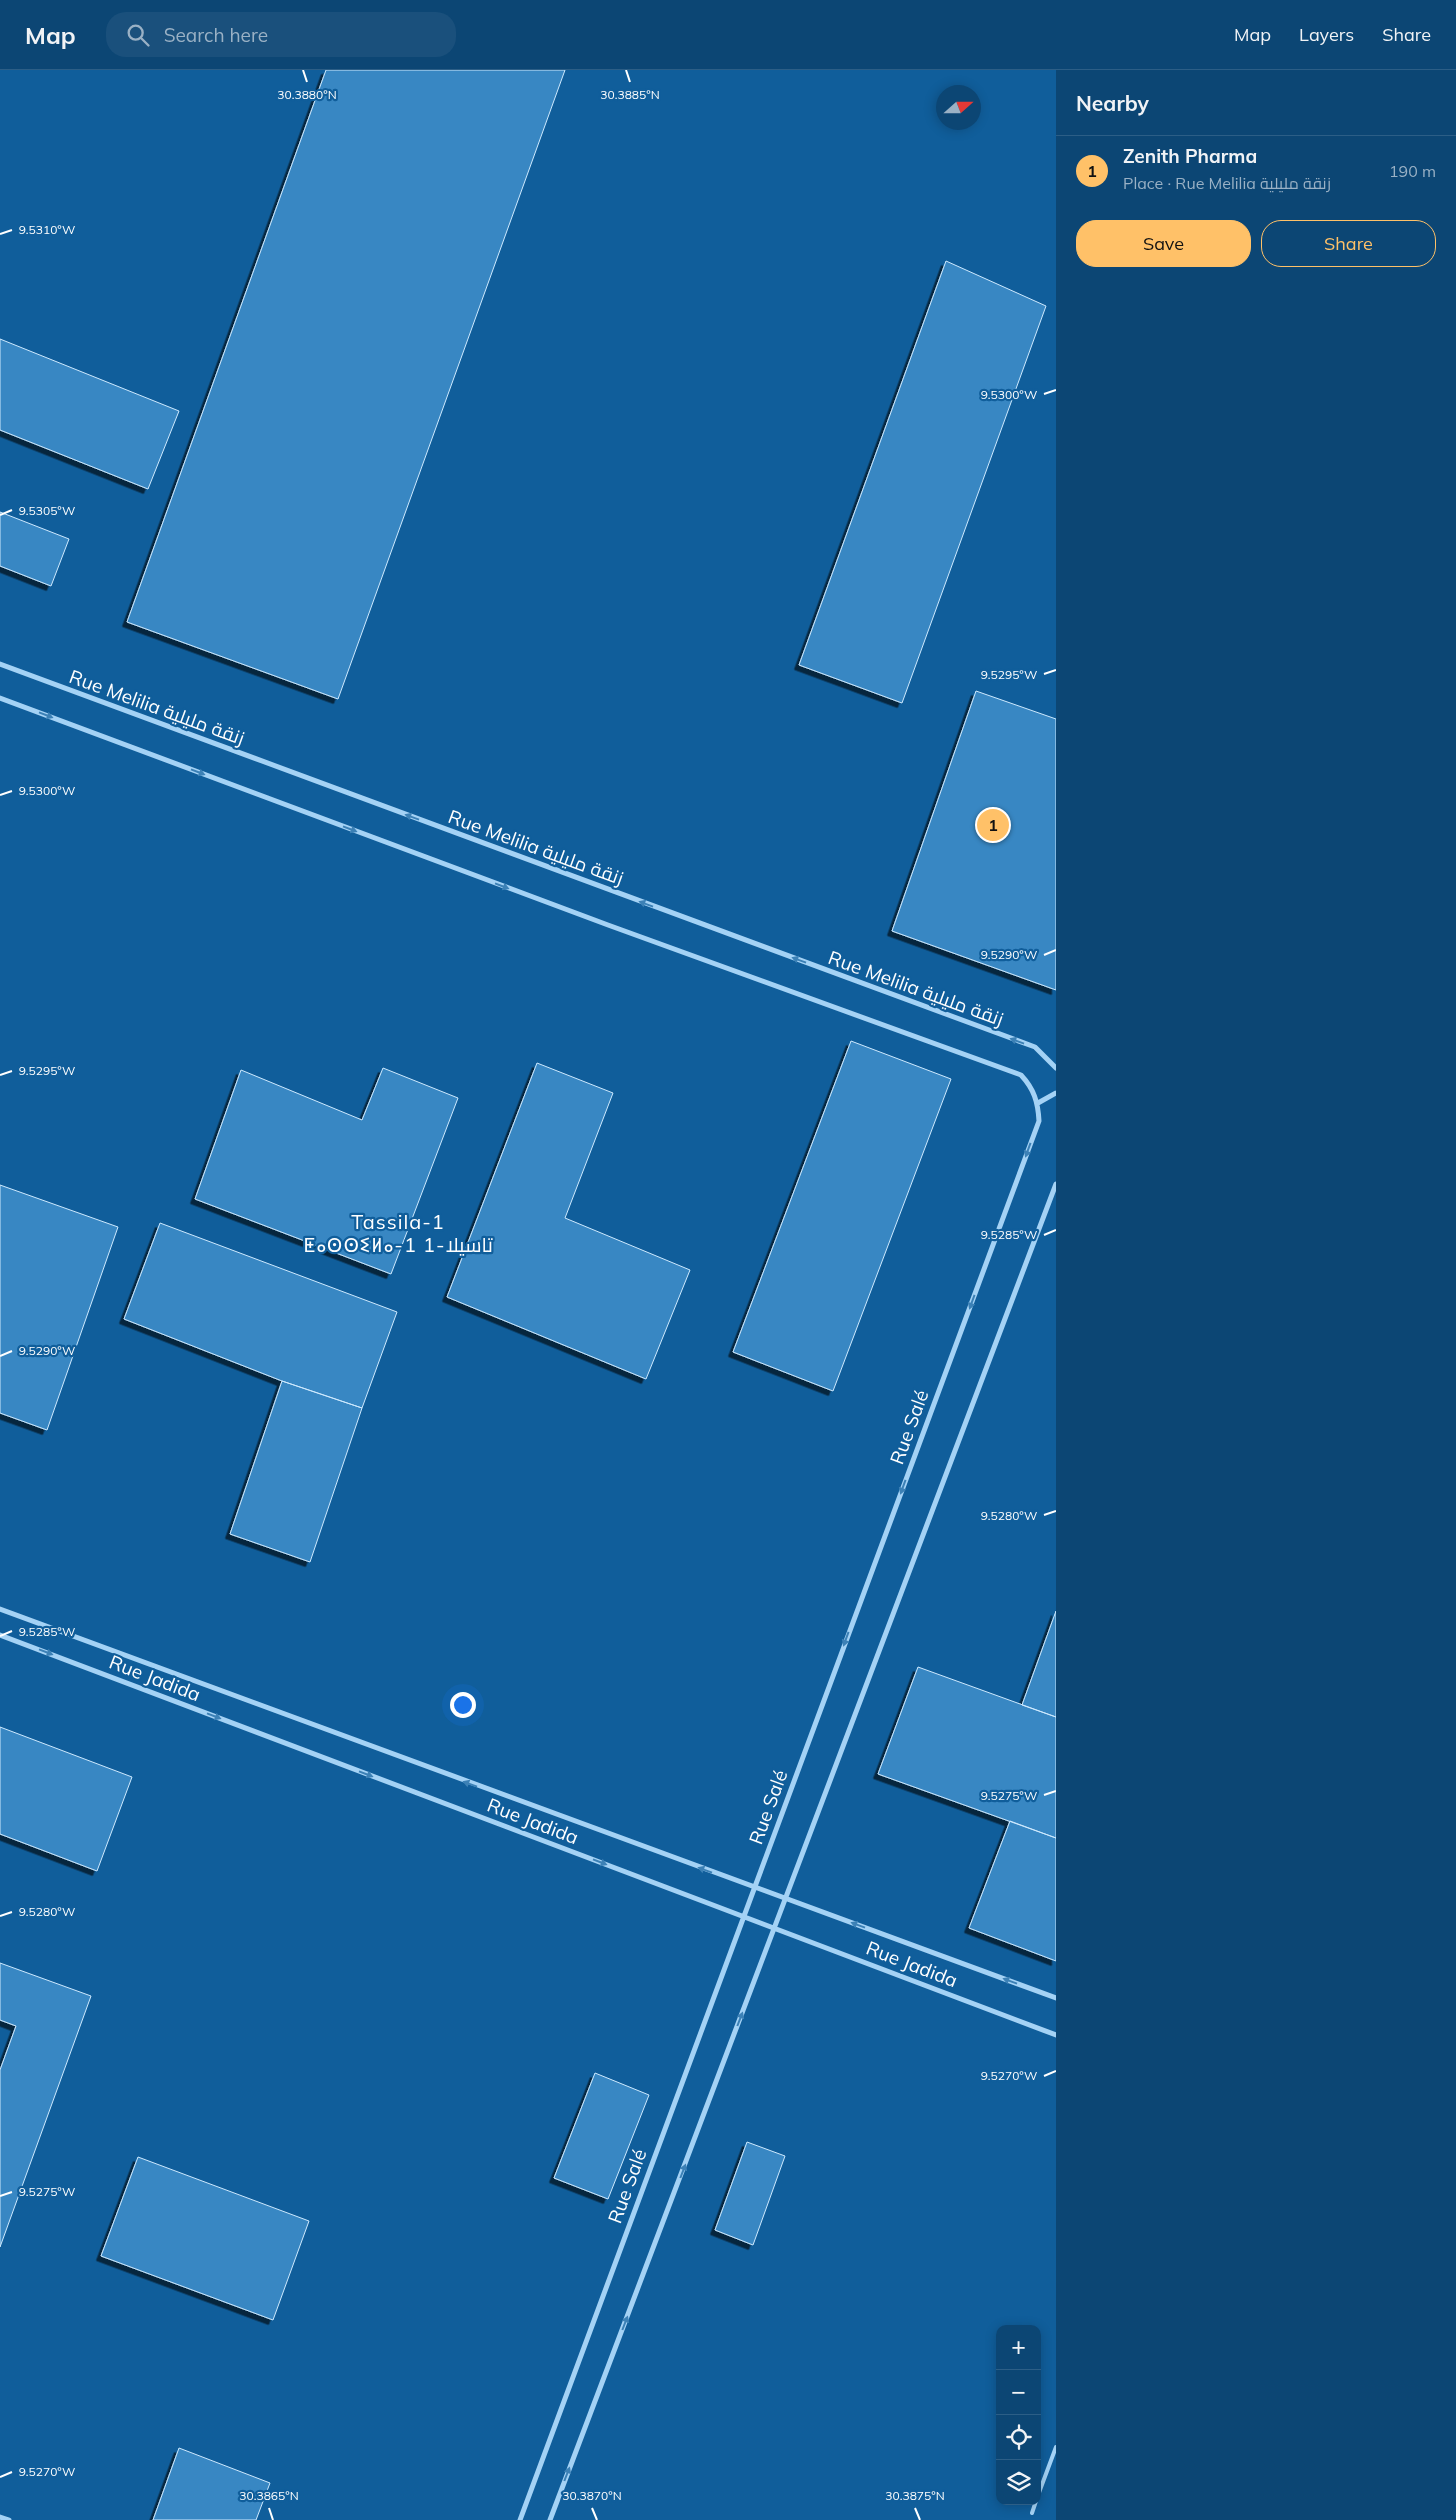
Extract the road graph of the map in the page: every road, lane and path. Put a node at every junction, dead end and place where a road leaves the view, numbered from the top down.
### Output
1 (0, 664) edge
2 (0, 698) edge
3 (1056, 1068) edge
4 (1056, 1093) edge
5 (1038, 1103) junction
6 (1056, 1184) edge
7 (0, 1609) edge
8 (0, 1635) edge
9 (754, 1888) junction
10 (785, 1899) junction
11 (744, 1916) junction
12 (774, 1928) junction
13 (1056, 1998) edge
14 (1056, 2035) edge
15 (1056, 2448) edge
16 (1041, 2489) edge
17 (1035, 2505) edge
18 (1032, 2513) dead end
19 (0, 2516) edge
20 (9, 2520) edge
21 (520, 2520) edge
22 (550, 2520) edge

3 -> 1 street, Rue Melilia زنقة مليلية
2 -> 5 street
4 - 5 street
5 -> 9 street, Rue Salé
6 - 10 street
9 -> 7 street, Rue Jadida
8 -> 11 street, Rue Jadida
9 - 10 street, Rue Jadida
9 - 11 street, Rue Salé
10 - 12 street
13 -> 10 street, Rue Jadida
11 - 12 street, Rue Jadida
11 - 21 street, Rue Salé
12 - 14 street, Rue Jadida
22 -> 12 street
15 - 16 lane
17 - 18 lane
19 - 20 street

